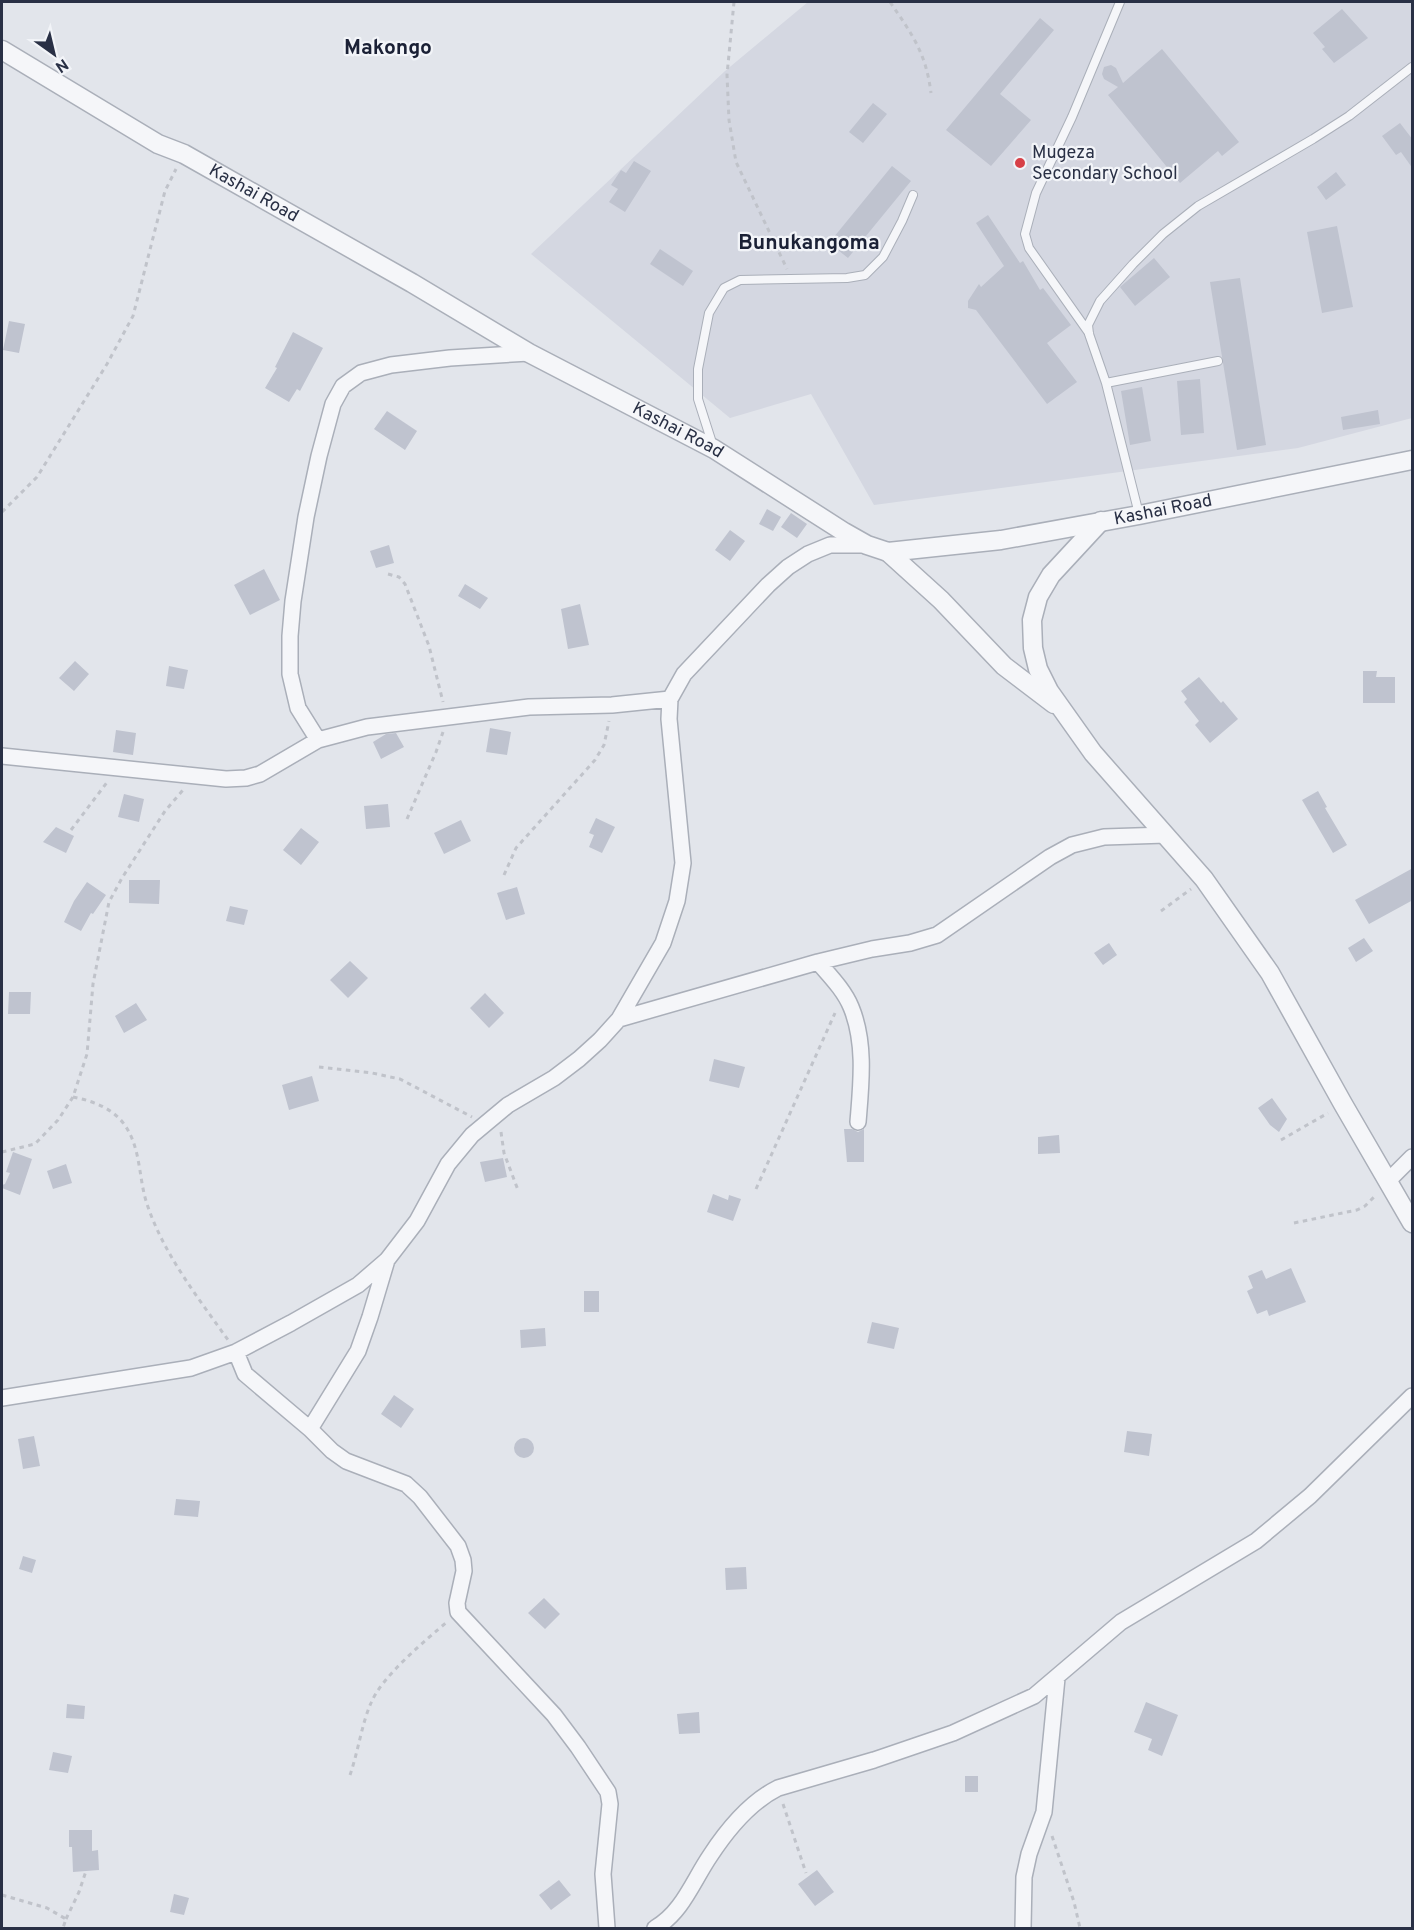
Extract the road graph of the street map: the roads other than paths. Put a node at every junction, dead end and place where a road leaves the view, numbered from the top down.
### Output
1 (1120, 2) edge
2 (2, 50) edge
3 (1413, 67) edge
4 (913, 195) dead end
5 (1089, 334) junction
6 (529, 353) junction
7 (1218, 361) dead end
8 (1106, 383) junction
9 (714, 449) junction
10 (1413, 460) edge
11 (1139, 515) junction
12 (1101, 521) junction
13 (867, 544) junction
14 (888, 552) junction
15 (670, 699) junction
16 (1063, 711) junction
17 (318, 741) junction
18 (2, 756) edge
19 (1166, 835) junction
20 (819, 962) junction
21 (619, 1019) junction
22 (858, 1122) dead end
23 (1413, 1157) edge
24 (1389, 1180) junction
25 (1413, 1223) edge
26 (387, 1260) junction
27 (236, 1352) junction
28 (1413, 1396) edge
29 (2, 1398) edge
30 (310, 1429) junction
31 (1057, 1678) junction
32 (670, 1923) edge
33 (607, 1929) edge
34 (655, 1929) edge
35 (1023, 1929) edge

1 - 5 lane
2 - 6 street, Kashai Road
3 - 5 lane
4 - 9 lane
5 - 8 lane
6 - 9 street, Kashai Road
6 - 17 street
7 - 8 lane
8 - 11 lane
9 - 13 street, Kashai Road
10 - 11 street, Kashai Road
11 - 12 street, Kashai Road
12 - 14 street, Kashai Road
12 - 16 street
13 - 14 street, Kashai Road
13 - 15 street
14 - 16 street
15 - 17 street
15 - 21 street
16 - 19 street
17 - 18 street
19 - 20 street
19 - 24 street
20 - 21 street
20 - 22 street
21 - 26 street
23 - 24 street
24 - 25 street
26 - 27 street
26 - 30 street
27 - 29 street
27 - 30 street
28 - 31 street
30 - 33 street
31 - 32 street
31 - 35 street
32 - 34 street

